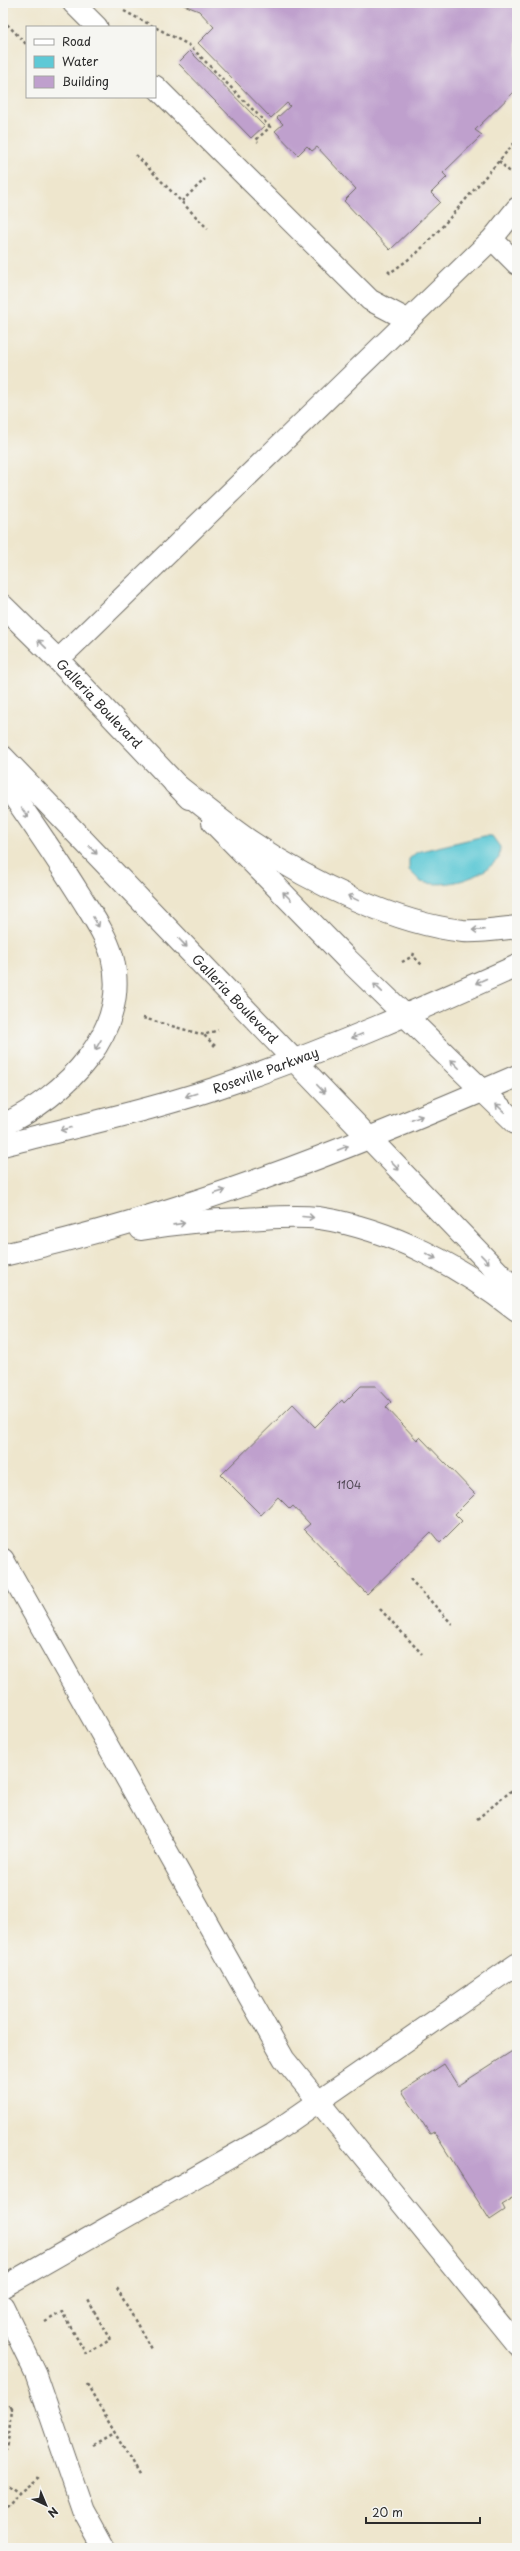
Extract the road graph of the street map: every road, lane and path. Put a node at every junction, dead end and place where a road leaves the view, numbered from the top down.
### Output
1 (73, 3) edge
2 (118, 7) dead end
3 (3, 20) edge
4 (96, 26) edge
5 (154, 26) edge
6 (156, 27) edge
7 (26, 43) edge
8 (156, 87) edge
9 (517, 140) edge
10 (261, 145) dead end
11 (136, 155) dead end
12 (499, 161) junction
13 (517, 178) edge
14 (517, 208) edge
15 (208, 229) dead end
16 (492, 239) junction
17 (517, 264) edge
18 (384, 268) dead end
19 (408, 320) junction
20 (3, 606) edge
21 (58, 660) junction
22 (3, 757) edge
23 (3, 781) edge
24 (175, 784) junction
25 (517, 927) edge
26 (413, 956) dead end
27 (402, 962) dead end
28 (517, 966) edge
29 (406, 1016) junction
30 (137, 1017) dead end
31 (218, 1030) dead end
32 (204, 1035) junction
33 (215, 1046) dead end
34 (294, 1061) junction
35 (517, 1076) edge
36 (483, 1091) junction
37 (517, 1124) edge
38 (3, 1125) edge
39 (368, 1138) junction
40 (3, 1145) edge
41 (43, 1246) junction
42 (3, 1255) edge
43 (517, 1292) edge
44 (517, 1311) edge
45 (3, 1559) edge
46 (410, 1579) dead end
47 (380, 1609) dead end
48 (452, 1624) dead end
49 (422, 1654) dead end
50 (517, 1786) edge
51 (477, 1819) dead end
52 (517, 1964) edge
53 (319, 2100) junction
54 (3, 2287) edge
55 (117, 2288) dead end
56 (87, 2298) dead end
57 (3, 2306) edge
58 (18, 2337) junction
59 (517, 2345) edge
60 (152, 2348) dead end
61 (87, 2384) dead end
62 (11, 2407) dead end
63 (3, 2457) edge
64 (40, 2477) dead end
65 (140, 2477) dead end
66 (3, 2482) edge
67 (19, 2493) junction
68 (3, 2513) edge
69 (104, 2548) edge

1 - 4 lane
2 - 5 path
3 - 7 path
6 - 10 path
8 - 19 lane
9 - 12 path
11 - 15 path
12 - 13 path
12 - 18 path
14 - 16 lane
16 - 17 lane
16 - 19 lane
19 - 21 lane
21 -> 20 main road, Galleria Boulevard
21 - 24 main road, Galleria Boulevard
22 -> 34 main road, Galleria Boulevard
23 -> 38 main road
25 -> 24 main road
29 -> 24 main road, Galleria Boulevard
26 - 27 path
28 -> 29 main road, Roseville Parkway
29 -> 34 main road, Roseville Parkway
36 -> 29 main road, Galleria Boulevard
30 - 32 path
31 - 32 path
32 - 33 path
34 -> 39 main road, Galleria Boulevard
34 -> 40 main road, Roseville Parkway
35 - 36 main road
37 -> 36 main road, Galleria Boulevard
39 -> 36 main road
41 -> 39 main road
39 -> 43 main road, Galleria Boulevard
41 - 42 main road
41 -> 44 main road
45 - 53 lane
46 - 48 path
47 - 49 path
50 - 51 path
52 - 53 lane
53 - 54 lane
53 - 59 lane
55 - 60 path
56 - 58 path
57 - 58 lane
58 - 69 lane
61 - 65 path
62 - 63 path
64 - 67 path
66 - 67 path
67 - 68 path

